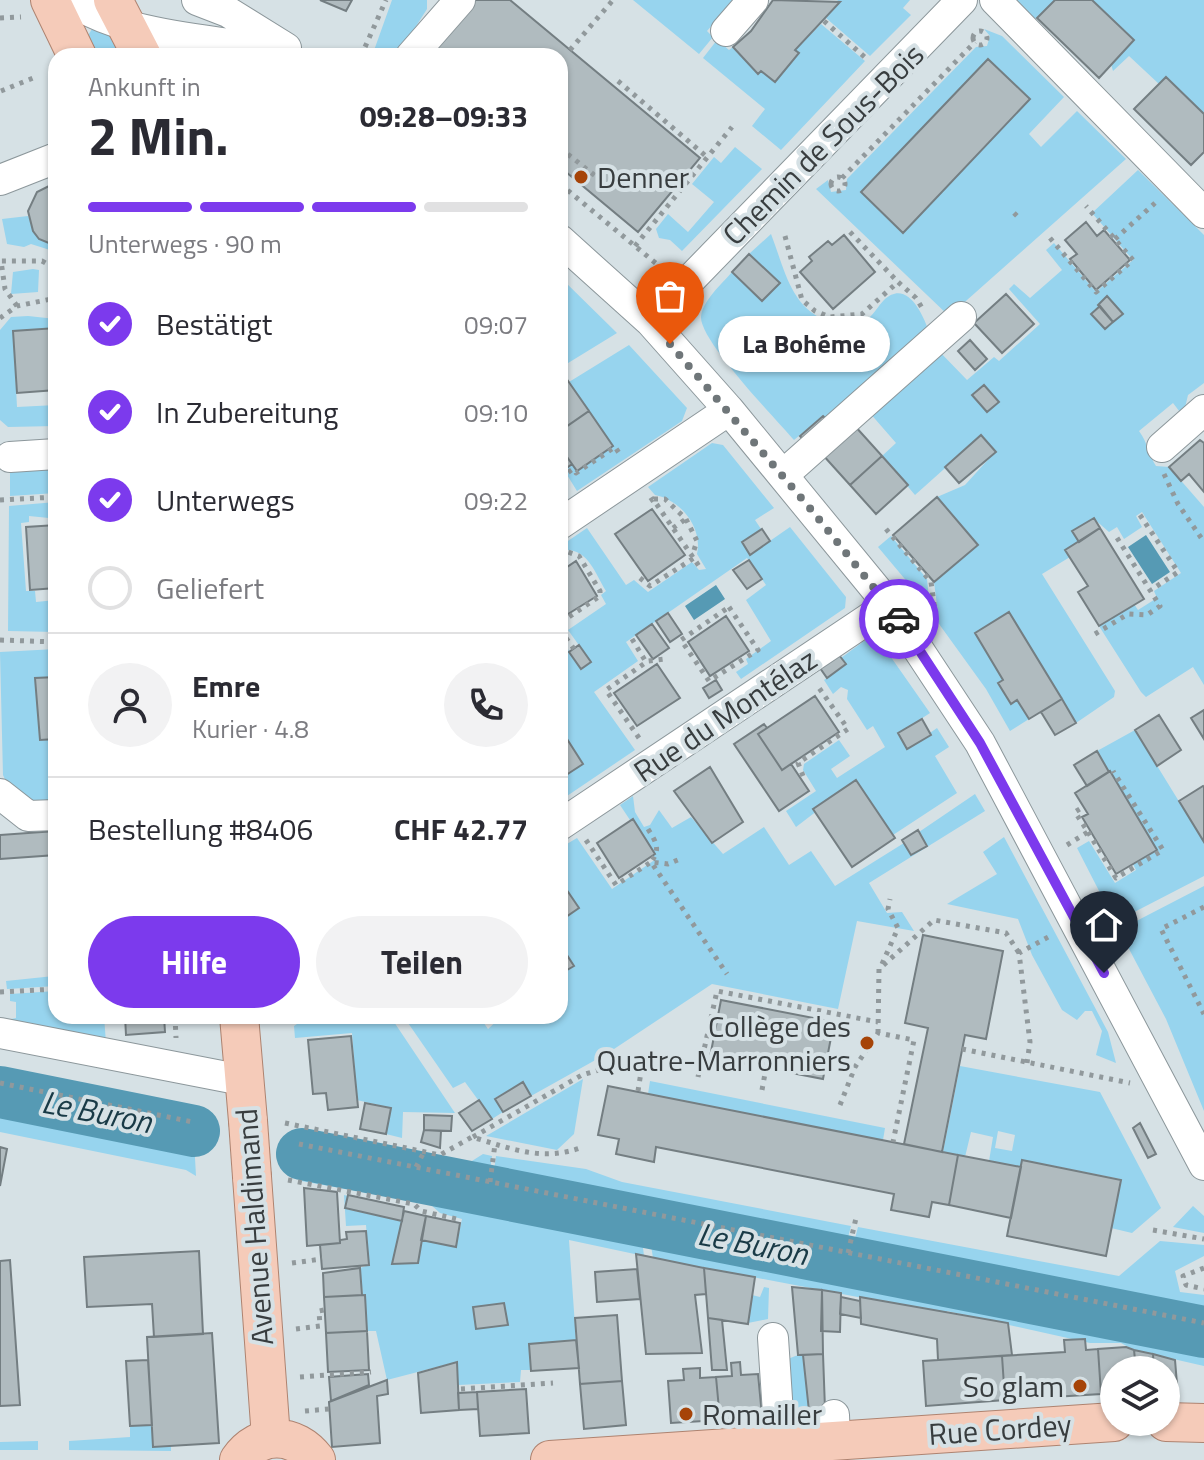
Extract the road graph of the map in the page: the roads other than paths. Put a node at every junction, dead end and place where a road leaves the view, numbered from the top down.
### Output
1 (197, 0) edge
2 (433, 0) edge
3 (460, 0) edge
4 (753, 0) edge
5 (962, 0) edge
6 (995, 0) edge
7 (89, 14) edge
8 (726, 31) dead end
9 (77, 48) edge
10 (201, 48) edge
11 (286, 48) edge
12 (413, 48) edge
13 (416, 48) edge
14 (37, 157) edge
15 (0, 180) edge
16 (1204, 213) edge
17 (568, 247) edge
18 (961, 317) dead end
19 (650, 321) junction
20 (729, 410) junction
21 (1204, 410) edge
22 (1162, 447) road end
23 (48, 455) edge
24 (10, 457) dead end
25 (783, 475) junction
26 (568, 519) edge
27 (889, 605) junction
28 (0, 794) edge
29 (48, 815) edge
30 (568, 820) edge
31 (239, 1024) edge
32 (0, 1033) edge
33 (242, 1080) junction
34 (1204, 1165) edge
35 (773, 1338) dead end
36 (1100, 1422) edge
37 (1180, 1422) edge
38 (1204, 1423) edge
39 (271, 1438) junction
40 (780, 1444) junction
41 (679, 1456) edge
42 (239, 1460) edge
43 (316, 1460) edge
44 (550, 1460) edge

1 - 11 street
2 - 12 street
3 - 13 street
4 - 8 street
5 - 19 street, Chemin de Sous-Bois
6 - 16 street
7 - 9 main road
7 - 10 street
14 - 15 street
17 - 19 street
18 - 25 street
19 - 20 street
20 - 25 street
20 - 26 street
21 - 22 street
23 - 24 street
25 - 27 street
27 - 30 street, Rue du Montélaz
27 - 34 street
28 - 29 street
31 - 33 main road, Avenue Haldimand
32 - 33 street
33 - 39 main road, Avenue Haldimand, bridge
35 - 40 street
36 - 40 main road, Rue Cordey
37 - 38 main road
39 - 42 main road
39 - 43 main road
40 - 41 main road, Rue Cordey
41 - 44 main road, Rue Cordey

